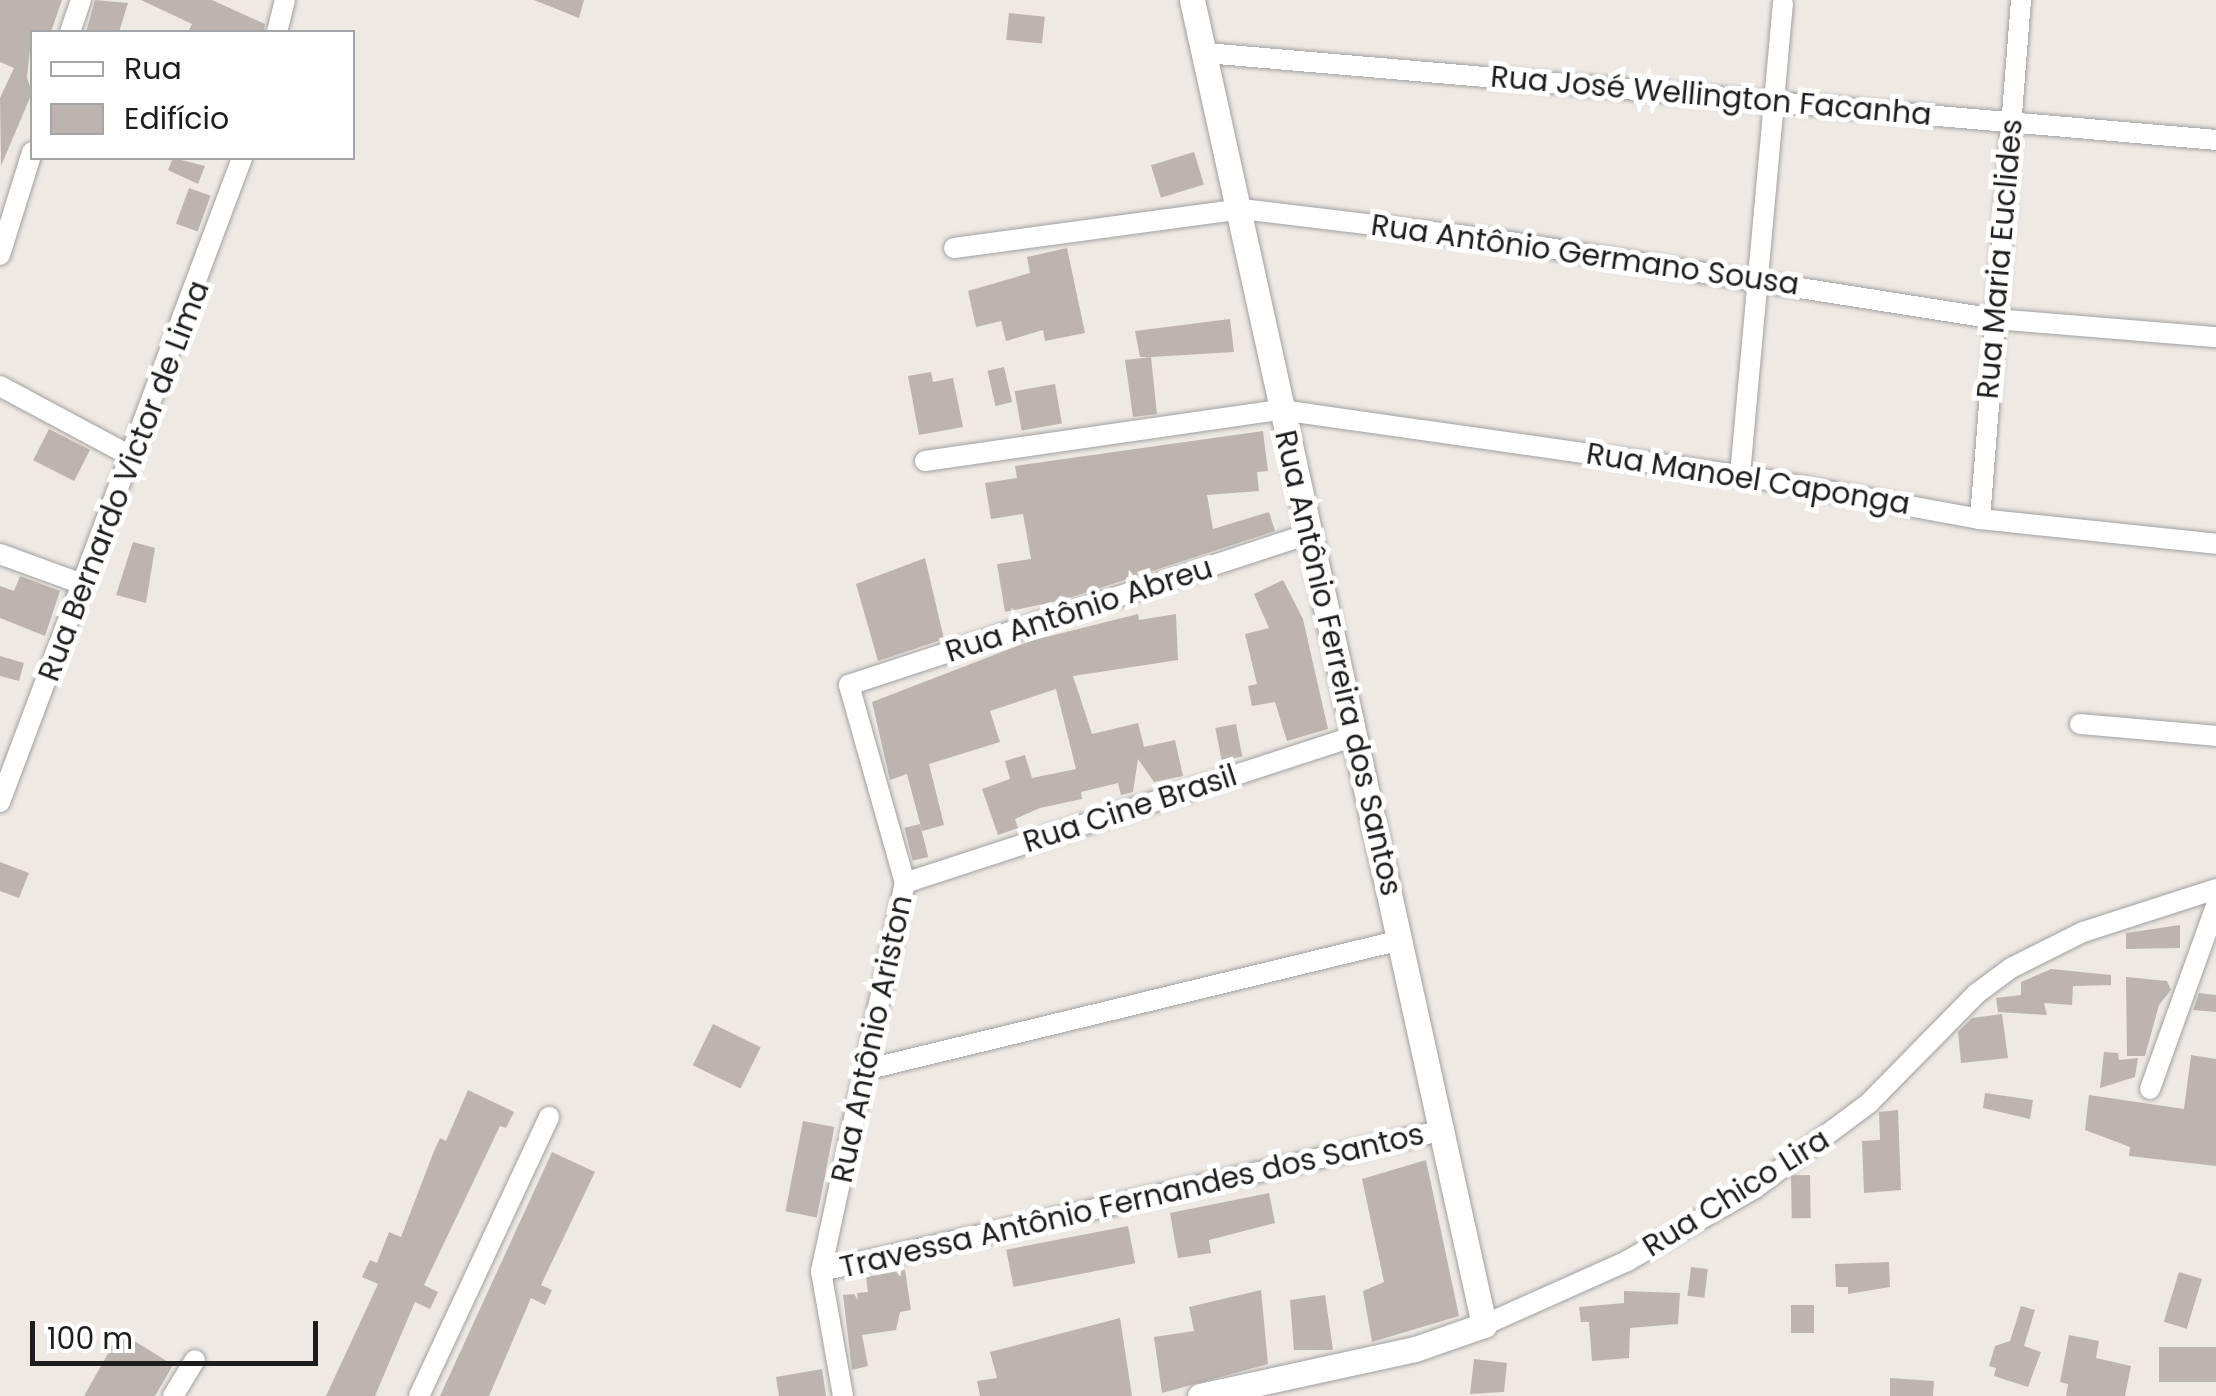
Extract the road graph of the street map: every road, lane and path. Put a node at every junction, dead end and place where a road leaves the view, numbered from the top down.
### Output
1 (80, 0) edge
2 (262, 0) edge
3 (1192, 0) edge
4 (2021, 0) edge
5 (1783, 3) dead end
6 (284, 4) edge
7 (71, 30) edge
8 (278, 30) edge
9 (1206, 54) junction
10 (1774, 99) junction
11 (2011, 122) junction
12 (2216, 140) edge
13 (30, 158) edge
14 (241, 160) edge
15 (1242, 209) junction
16 (954, 248) dead end
17 (0, 256) edge
18 (1758, 278) junction
19 (1996, 320) junction
20 (2216, 337) edge
21 (0, 386) edge
22 (1281, 410) junction
23 (134, 458) junction
24 (926, 460) dead end
25 (1740, 474) junction
26 (1980, 519) junction
27 (1309, 534) junction
28 (2216, 544) edge
29 (0, 554) edge
30 (85, 585) junction
31 (849, 685) joint
32 (2080, 724) dead end
33 (1356, 736) junction
34 (2216, 736) edge
35 (0, 802) edge
36 (905, 883) junction
37 (2216, 889) edge
38 (2216, 906) edge
39 (1401, 940) junction
40 (869, 1069) junction
41 (2150, 1089) dead end
42 (549, 1116) dead end
43 (1444, 1130) junction
44 (822, 1271) junction
45 (1484, 1326) junction
46 (195, 1360) dead end
47 (173, 1396) edge
48 (419, 1396) edge
49 (843, 1396) edge
50 (1200, 1396) edge

1 - 7 street
2 - 6 street
3 - 9 street, Rua Antônio Ferreira dos Santos
4 - 11 street, Rua Maria Euclides
5 - 10 street
6 - 8 street
9 - 10 street, Rua José Wellington Facanha
9 - 15 street, Rua Antônio Ferreira dos Santos
10 - 11 street, Rua José Wellington Facanha
10 - 18 street
11 - 12 street, Rua José Wellington Facanha
11 - 19 street, Rua Maria Euclides
13 - 17 street
14 - 23 street, Rua Bernardo Victor de Lima
15 - 16 street, Rua Antônio Germano Sousa
15 - 18 street, Rua Antônio Germano Sousa
15 - 22 street, Rua Antônio Ferreira dos Santos
18 - 19 street, Rua Antônio Germano Sousa
18 - 25 street
19 - 20 street, Rua Antônio Germano Sousa
19 - 26 street, Rua Maria Euclides
21 - 23 street
22 - 24 street, Rua Manoel Caponga
22 - 25 street, Rua Manoel Caponga
22 - 27 street, Rua Antônio Ferreira dos Santos
23 - 30 street, Rua Bernardo Victor de Lima
25 - 26 street, Rua Manoel Caponga
26 - 28 street, Rua Manoel Caponga
27 - 31 street, Rua Antônio Abreu
27 - 33 street, Rua Antônio Ferreira dos Santos
29 - 30 street
30 - 35 street, Rua Bernardo Victor de Lima
31 - 36 street, Rua Antônio Ariston
32 - 34 street
33 - 36 street, Rua Cine Brasil
33 - 39 street, Rua Antônio Ferreira dos Santos
36 - 40 street, Rua Antônio Ariston
37 - 45 street, Rua Chico Lira
38 - 41 street
39 - 40 street
39 - 43 street, Rua Antônio Ferreira dos Santos
40 - 44 street, Rua Antônio Ariston
42 - 48 street
43 - 44 street, Travessa Antônio Fernandes dos Santos
43 - 45 street, Rua Antônio Ferreira dos Santos
44 - 49 street, Rua Antônio Ariston
45 - 50 street, Rua Chico Lira
46 - 47 street

